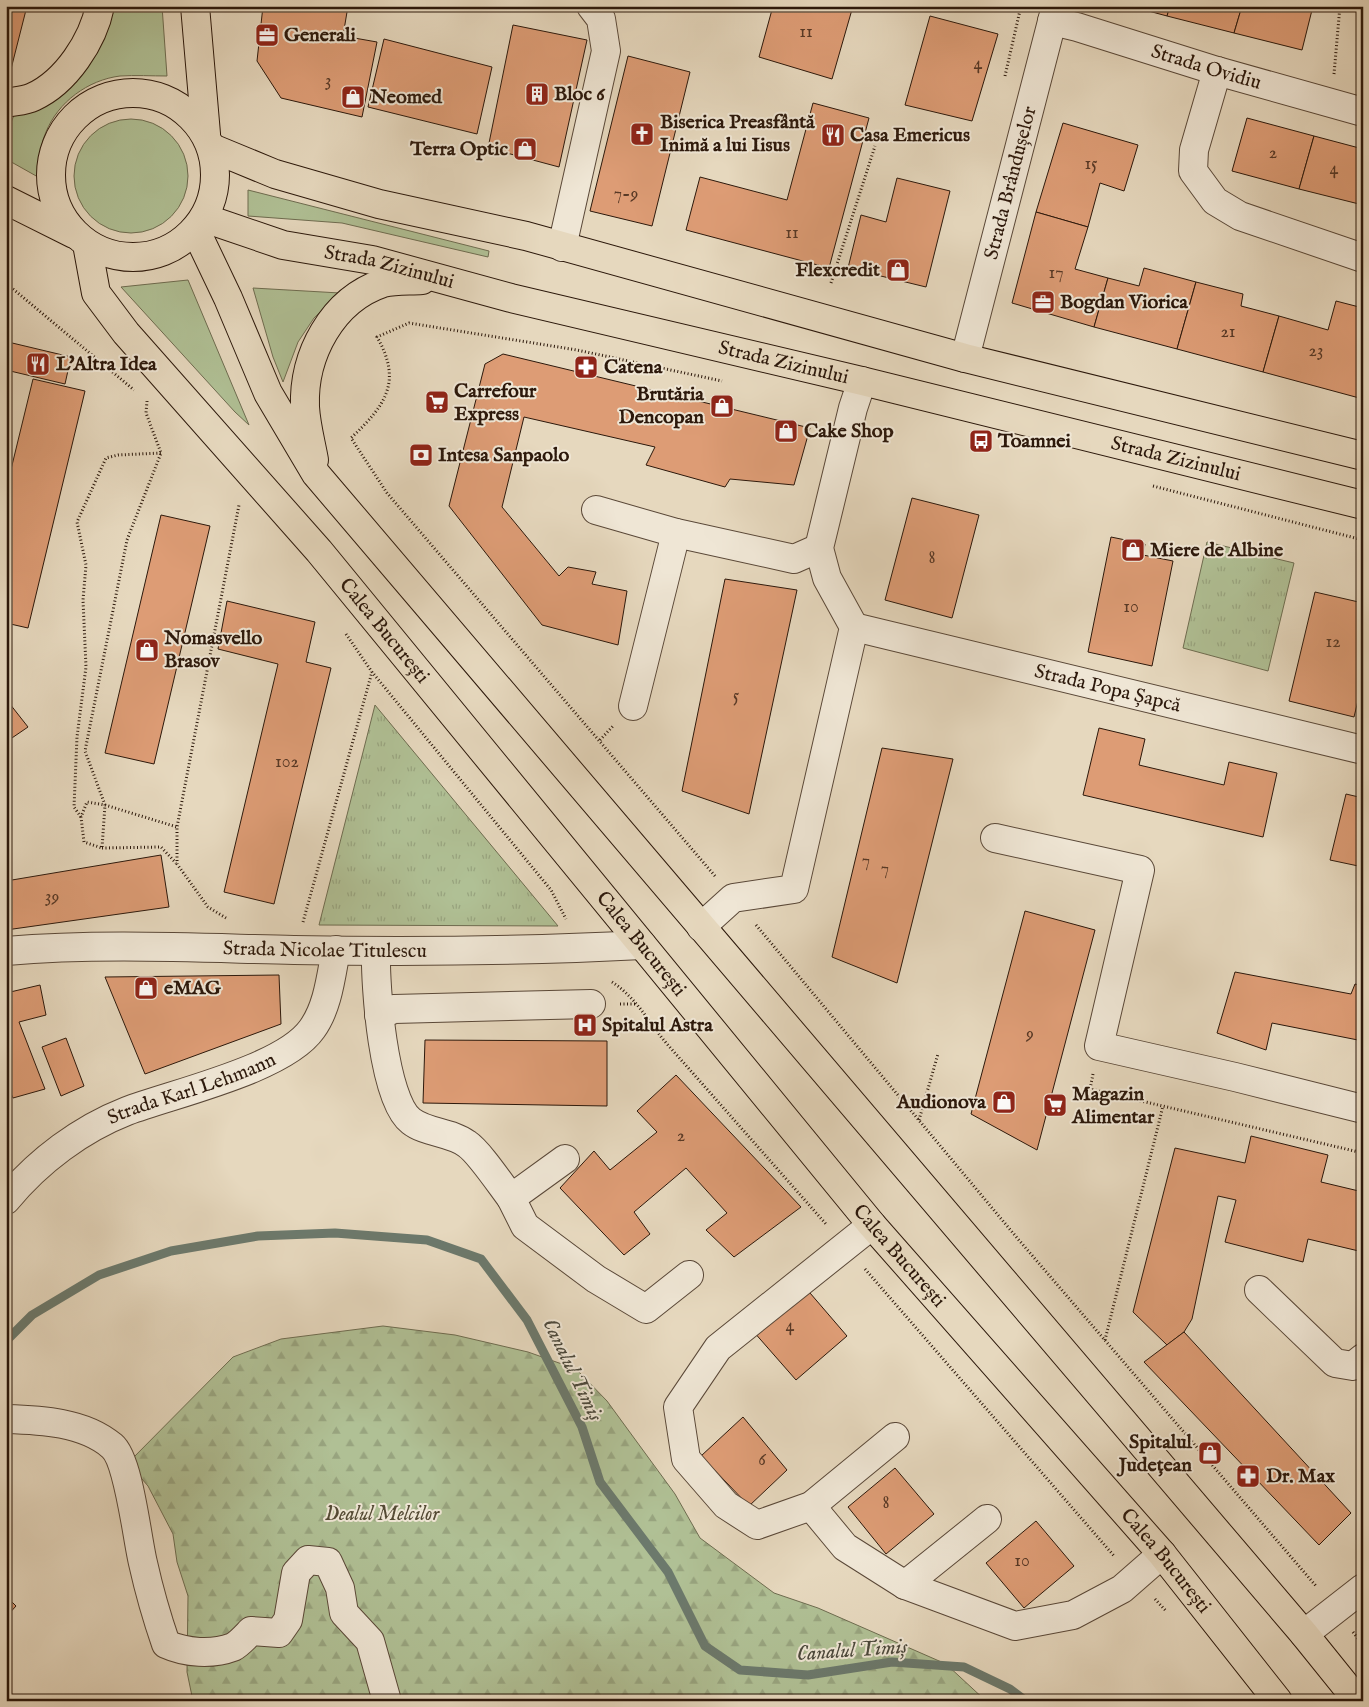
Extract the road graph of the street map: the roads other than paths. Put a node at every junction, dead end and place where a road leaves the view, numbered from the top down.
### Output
1 (100, 6) edge
2 (195, 6) edge
3 (591, 6) edge
4 (1054, 14) edge
5 (1217, 71) junction
6 (6, 102) edge
7 (1363, 112) edge
8 (209, 141) junction
9 (6, 200) edge
10 (200, 225) junction
11 (81, 239) junction
12 (562, 247) junction
13 (1363, 258) edge
14 (434, 279) junction
15 (965, 358) junction
16 (862, 380) junction
17 (1363, 456) edge
18 (316, 474) junction
19 (1363, 505) edge
20 (596, 510) dead end
21 (676, 533) junction
22 (819, 548) junction
23 (854, 627) junction
24 (633, 706) dead end
25 (1363, 750) edge
26 (995, 838) dead end
27 (701, 927) junction
28 (642, 945) junction
29 (336, 950) junction
30 (6, 951) edge
31 (376, 951) junction
32 (591, 1004) dead end
33 (379, 1015) junction
34 (1363, 1109) edge
35 (565, 1159) dead end
36 (511, 1198) junction
37 (6, 1200) edge
38 (872, 1225) junction
39 (688, 1275) dead end
40 (1259, 1290) dead end
41 (1363, 1358) edge
42 (6, 1419) edge
43 (894, 1437) dead end
44 (811, 1506) junction
45 (987, 1519) dead end
46 (1162, 1554) junction
47 (905, 1586) junction
48 (1363, 1588) edge
49 (1304, 1634) junction
50 (387, 1701) edge
51 (1278, 1701) edge
52 (1358, 1701) edge

1 - 6 main road
2 - 8 main road
3 - 12 street
4 - 5 street, Strada Ovidiu
4 - 15 street, Strada Brândușelor
5 - 7 street, Strada Ovidiu
5 - 13 street
8 - 10 main road
8 - 11 main road
8 - 12 main road
9 - 11 main road
10 - 11 main road
10 - 14 main road, Strada Zizinului
10 - 18 main road
11 - 28 main road, Calea București
12 - 15 main road
14 - 16 main road, Strada Zizinului
14 - 18 main road
15 - 17 main road
16 - 19 main road, Strada Zizinului
16 - 22 street
18 - 27 main road
20 - 21 street
21 - 22 street
21 - 24 street
22 - 23 street
23 - 25 street, Strada Popa Șapcă
23 - 27 street
26 - 34 street
27 - 49 main road
28 - 31 street, Strada Nicolae Titulescu
28 - 38 main road, Calea București
29 - 30 street, Strada Nicolae Titulescu
29 - 31 street, Strada Nicolae Titulescu
29 - 37 street, Strada Karl Lehmann
31 - 33 street
32 - 33 street
33 - 36 street
35 - 36 street
36 - 39 street
38 - 44 street
38 - 46 main road, Calea București
40 - 41 street
42 - 50 street
43 - 44 street
44 - 47 street
45 - 47 street
46 - 47 street
46 - 51 main road, Calea București
48 - 49 street
49 - 52 main road

